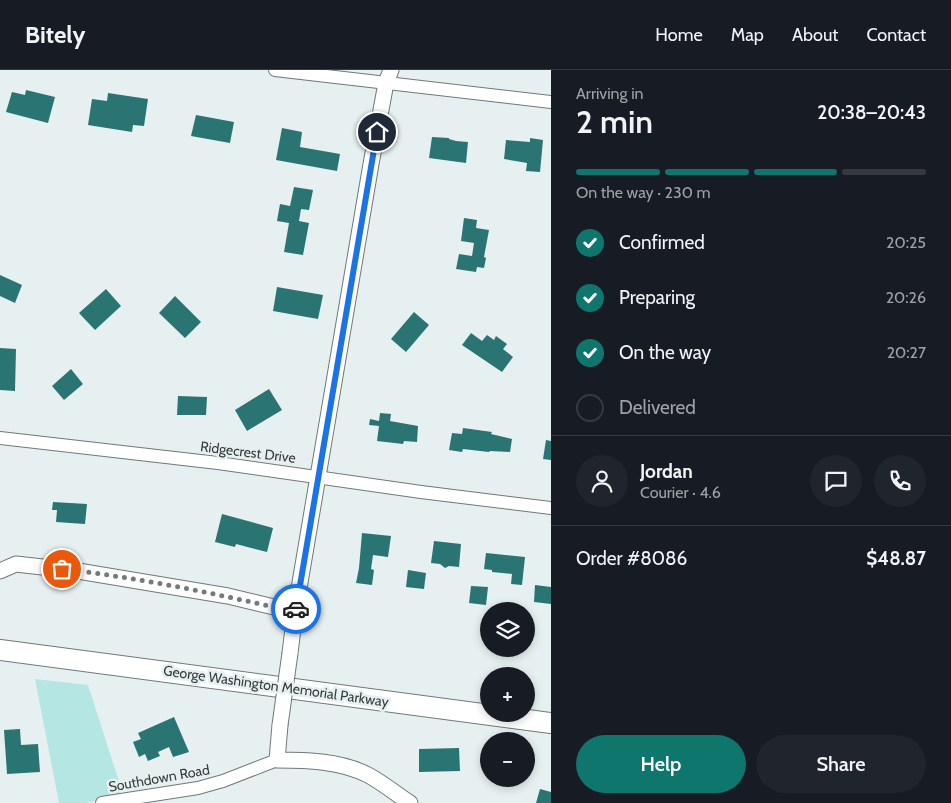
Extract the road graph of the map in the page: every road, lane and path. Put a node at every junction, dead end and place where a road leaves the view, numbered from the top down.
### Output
1 (275, 70) edge
2 (389, 76) edge
3 (551, 102) edge
4 (0, 438) edge
5 (318, 476) junction
6 (551, 508) edge
7 (0, 562) edge
8 (16, 564) junction
9 (0, 571) edge
10 (295, 612) junction
11 (0, 650) edge
12 (551, 723) edge
13 (277, 760) junction
14 (102, 803) edge
15 (410, 803) edge

1 - 2 street
2 - 3 street
2 - 5 street
4 - 5 street, Ridgecrest Drive
5 - 6 street, Ridgecrest Drive
5 - 10 street
7 - 8 street
8 - 9 street
8 - 10 street
10 - 13 street, bridge
11 - 12 main road, George Washington Memorial Parkway
13 - 14 street, Southdown Road
13 - 15 street

